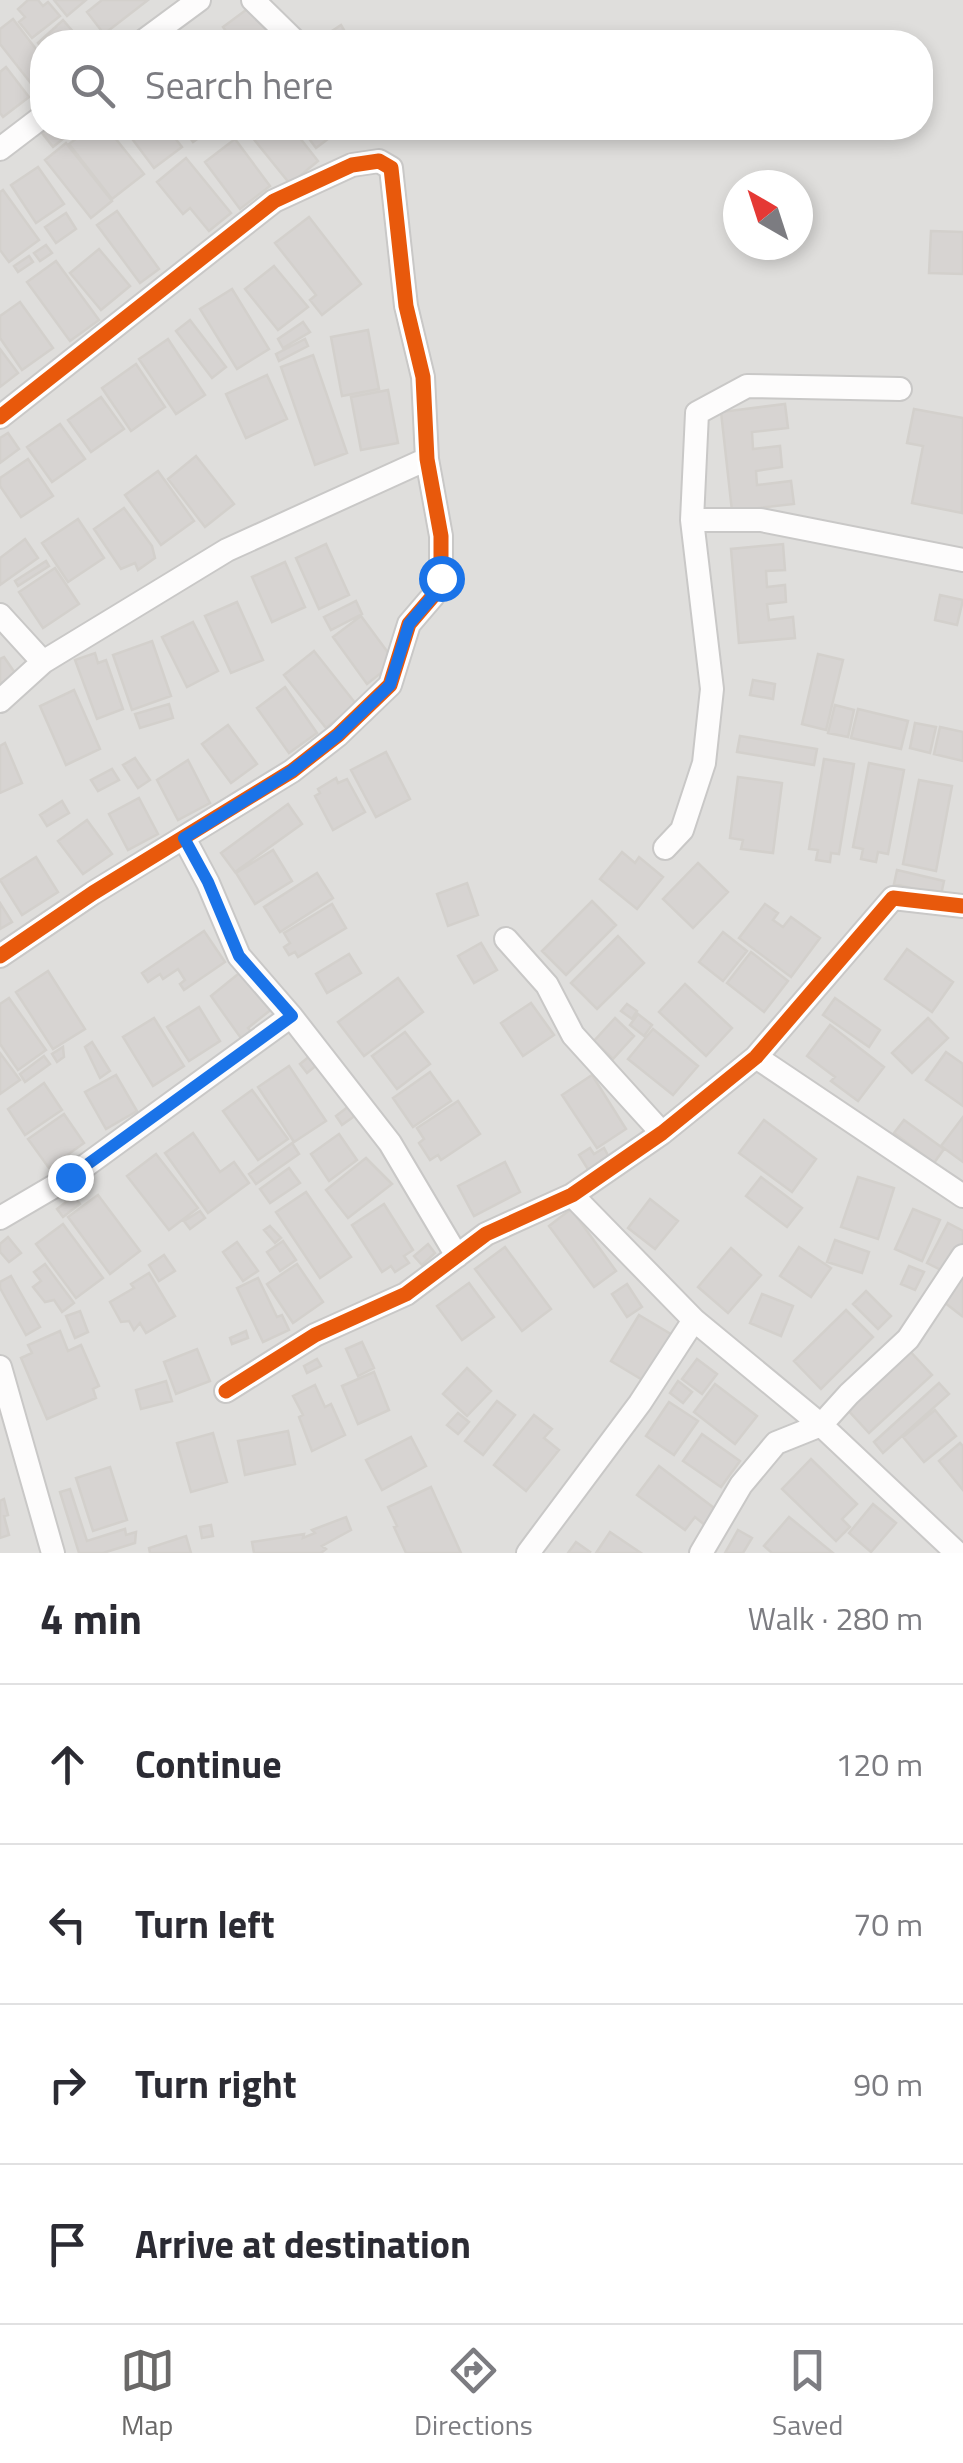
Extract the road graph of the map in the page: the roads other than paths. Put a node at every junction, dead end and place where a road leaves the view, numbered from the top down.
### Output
1 (199, 0) edge
2 (254, 0) edge
3 (158, 30) edge
4 (293, 30) edge
5 (30, 127) edge
6 (0, 149) edge
7 (900, 388) dead end
8 (0, 417) edge
9 (427, 459) junction
10 (692, 520) junction
11 (963, 560) edge
12 (0, 615) edge
13 (43, 662) junction
14 (0, 701) edge
15 (184, 838) junction
16 (664, 848) dead end
17 (963, 906) edge
18 (506, 939) dead end
19 (0, 956) edge
20 (292, 1016) junction
21 (756, 1057) junction
22 (662, 1134) junction
23 (572, 1195) junction
24 (963, 1196) edge
25 (0, 1218) edge
26 (456, 1256) junction
27 (963, 1256) edge
28 (694, 1320) junction
29 (0, 1367) edge
30 (226, 1391) dead end
31 (821, 1426) junction
32 (53, 1553) edge
33 (528, 1553) edge
34 (701, 1553) edge
35 (957, 1553) edge

1 - 3 street
2 - 4 street
5 - 6 street
7 - 10 street
8 - 9 street
9 - 13 street
9 - 15 street
10 - 11 street
10 - 16 street
12 - 13 street
13 - 14 street
15 - 19 street
15 - 20 street
17 - 21 street
18 - 22 street
20 - 25 street
20 - 26 street
21 - 22 street
21 - 24 street
22 - 23 street
23 - 26 street
23 - 28 street
26 - 30 street
27 - 31 street
28 - 31 street
28 - 33 street
29 - 32 street
31 - 34 street
31 - 35 street

